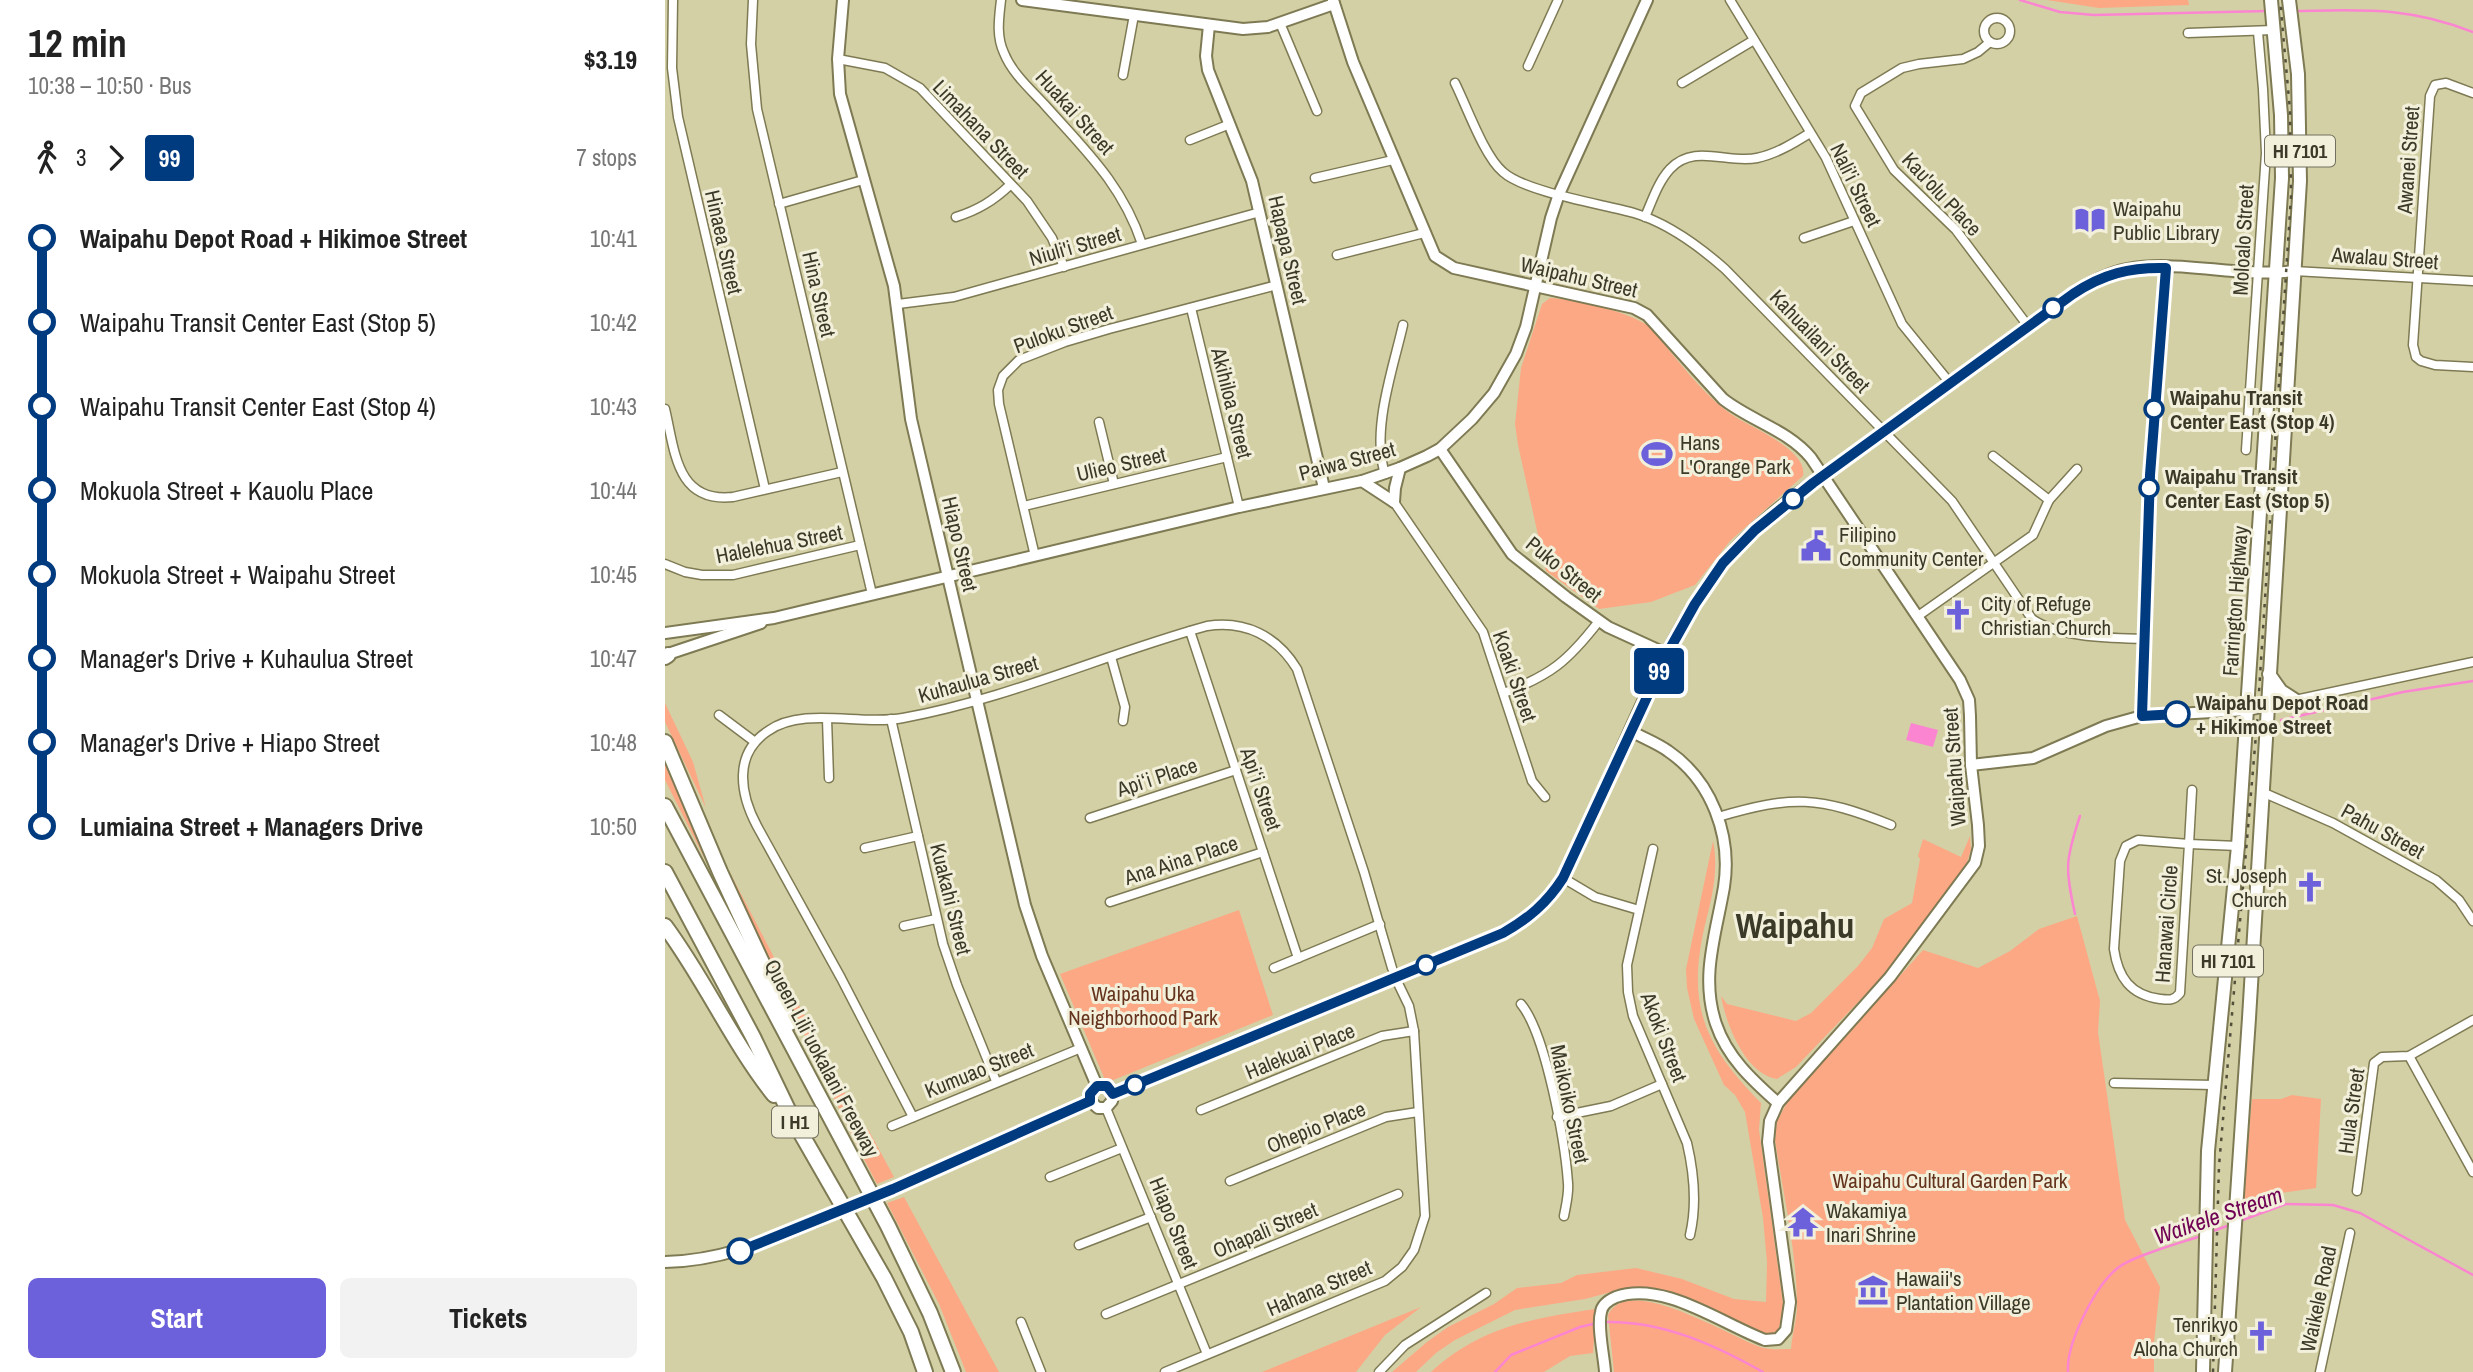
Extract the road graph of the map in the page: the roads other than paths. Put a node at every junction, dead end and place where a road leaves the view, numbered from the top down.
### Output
1 (673, 0) edge
2 (753, 0) edge
3 (843, 0) edge
4 (1001, 0) edge
5 (1022, 0) edge
6 (1558, 0) edge
7 (1647, 0) edge
8 (1730, 0) edge
9 (1334, 1) edge
10 (2280, 1) edge
11 (1134, 15) junction
12 (1280, 23) junction
13 (2284, 24) junction
14 (1209, 25) junction
15 (2258, 32) junction
16 (2188, 33) dead end
17 (1754, 40) junction
18 (1990, 42) dead end
19 (838, 59) junction
20 (1528, 66) dead end
21 (1123, 75) dead end
22 (1455, 83) dead end
23 (1682, 83) dead end
24 (2473, 93) edge
25 (1317, 111) dead end
26 (1230, 124) junction
27 (1810, 132) junction
28 (1190, 140) dead end
29 (1393, 160) junction
30 (1315, 178) dead end
31 (863, 180) junction
32 (1010, 185) junction
33 (1559, 194) junction
34 (779, 204) junction
35 (1260, 212) junction
36 (956, 217) dead end
37 (1644, 217) junction
38 (1854, 220) junction
39 (1424, 233) junction
40 (1804, 238) dead end
41 (1142, 244) junction
42 (1337, 254) dead end
43 (1064, 267) junction
44 (2166, 268) junction
45 (2294, 271) junction
46 (2277, 273) junction
47 (2259, 274) junction
48 (2418, 278) junction
49 (2473, 281) edge
50 (1277, 285) junction
51 (1535, 286) junction
52 (898, 304) junction
53 (1191, 308) junction
54 (1403, 325) dead end
55 (2028, 326) junction
56 (2473, 367) edge
57 (1950, 383) junction
58 (665, 409) edge
59 (1099, 422) dead end
60 (1884, 431) junction
61 (1440, 449) junction
62 (2246, 450) dead end
63 (1993, 456) dead end
64 (1227, 457) junction
65 (1400, 468) junction
66 (2077, 469) dead end
67 (842, 472) junction
68 (1385, 474) junction
69 (1823, 476) junction
70 (1362, 481) junction
71 (1114, 484) junction
72 (1324, 488) junction
73 (765, 489) junction
74 (2049, 500) junction
75 (1394, 502) junction
76 (1024, 506) junction
77 (1239, 507) junction
78 (860, 545) junction
79 (1035, 555) junction
80 (1992, 563) junction
81 (665, 564) edge
82 (948, 576) junction
83 (872, 594) junction
84 (1918, 616) junction
85 (773, 618) junction
86 (1598, 621) junction
87 (1190, 631) junction
88 (665, 633) edge
89 (2144, 639) junction
90 (1667, 654) junction
91 (666, 655) edge
92 (1111, 657) junction
93 (2473, 662) edge
94 (2269, 674) junction
95 (1504, 693) junction
96 (978, 700) junction
97 (2295, 700) junction
98 (2267, 706) junction
99 (2247, 710) junction
100 (719, 715) dead end
101 (2142, 716) junction
102 (827, 719) junction
103 (891, 719) junction
104 (1123, 721) dead end
105 (1631, 731) junction
106 (665, 742) edge
107 (755, 742) junction
108 (1971, 765) junction
109 (1235, 769) junction
110 (829, 778) dead end
111 (2192, 790) dead end
112 (2262, 792) junction
113 (1545, 797) dead end
114 (665, 806) edge
115 (1718, 817) junction
116 (1090, 818) dead end
117 (1891, 825) dead end
118 (918, 836) junction
119 (2189, 844) junction
120 (2238, 846) junction
121 (865, 848) dead end
122 (1653, 849) dead end
123 (1263, 852) junction
124 (665, 872) edge
125 (1563, 878) junction
126 (1110, 902) dead end
127 (1639, 910) junction
128 (936, 919) junction
129 (2473, 921) edge
130 (1380, 924) junction
131 (665, 926) edge
132 (904, 926) dead end
133 (1298, 958) junction
134 (1274, 968) dead end
135 (1394, 973) junction
136 (1521, 1004) dead end
137 (2473, 1020) edge
138 (1414, 1031) junction
139 (1081, 1048) junction
140 (2409, 1056) junction
141 (811, 1080) junction
142 (996, 1082) junction
143 (2114, 1083) dead end
144 (1662, 1084) junction
145 (2214, 1085) junction
146 (1097, 1086) junction
147 (1113, 1094) junction
148 (1090, 1101) junction
149 (1778, 1102) junction
150 (1106, 1108) junction
151 (1201, 1110) dead end
152 (1418, 1112) junction
153 (791, 1116) junction
154 (913, 1117) junction
155 (1557, 1117) junction
156 (892, 1126) dead end
157 (1122, 1148) junction
158 (2472, 1168) edge
159 (1050, 1177) dead end
160 (1230, 1181) dead end
161 (2357, 1191) dead end
162 (1398, 1194) dead end
163 (1565, 1216) dead end
164 (1151, 1217) junction
165 (2350, 1233) dead end
166 (1690, 1235) dead end
167 (1079, 1245) dead end
168 (665, 1262) edge
169 (1179, 1284) junction
170 (1486, 1293) dead end
171 (1106, 1314) dead end
172 (1021, 1322) dead end
173 (1207, 1354) junction
174 (925, 1372) edge
175 (953, 1372) edge
176 (1041, 1372) edge
177 (1165, 1372) edge
178 (1380, 1372) edge
179 (1605, 1372) edge
180 (2203, 1372) edge
181 (2225, 1372) edge
182 (2320, 1372) edge

1 - 73 street, Hinaea Street
2 - 34 street, Hina Street
3 - 19 street, Hiapo Street
4 - 41 street, Huakai Street
5 - 11 street
6 - 20 street
7 - 33 street, Paiwa Street
8 - 17 street, Nali'i Street
9 - 12 street
9 - 29 street, Waipahu Street
10 - 13 main road, Farrington Highway / HI 7101
10 - 13 main road, Farrington Highway / HI 7101
11 - 14 street
11 - 21 street
12 - 14 street
12 - 25 street
13 - 15 street
13 - 45 main road, Farrington Highway / HI 7101
13 - 46 main road, Farrington Highway / HI 7101
14 - 26 street, Hapapa Street
15 - 16 street
15 - 47 street, Moloalo Street
17 - 23 street
17 - 27 street, Nali'i Street
18 - 55 street, Kau'olu Place
19 - 31 street, Hiapo Street
19 - 32 street, Limahana Street
22 - 33 street, Kahuailani Street
24 - 48 street, Awanei Street
26 - 28 street
26 - 35 street, Hapapa Street
27 - 37 street
27 - 38 street, Nali'i Street
29 - 30 street
29 - 39 street, Waipahu Street
31 - 34 street
31 - 52 street, Hiapo Street
32 - 36 street
32 - 43 street, Limahana Street
33 - 37 street, Kahuailani Street
33 - 51 street, Paiwa Street
34 - 67 street, Hina Street
35 - 41 street, Niuli'i Street
35 - 50 street, Hapapa Street
37 - 60 street, Kahuailani Street
38 - 40 street
38 - 57 street, Nali'i Street
39 - 42 street
39 - 51 street, Waipahu Street
41 - 43 street, Niuli'i Street
43 - 52 street, Niuli'i Street
44 - 47 street
44 - 55 street
44 - 89 street
45 - 46 street
45 - 48 street, Awalau Street
45 - 94 main road, Farrington Highway / HI 7101
46 - 47 street
46 - 99 main road, Farrington Highway / HI 7101
47 - 62 street, Moloalo Street
48 - 49 street, Awalau Street
48 - 56 street
50 - 53 street, Puloku Street
50 - 72 street, Hapapa Street
51 - 61 street, Paiwa Street
51 - 69 street, Waipahu Street
52 - 82 street, Hiapo Street
53 - 64 street, Akihiloa Street
53 - 76 street, Puloku Street
54 - 68 street
55 - 57 street
57 - 60 street
58 - 73 street
59 - 71 street
60 - 69 street
60 - 80 street, Kahuailani Street
61 - 65 street, Paiwa Street
61 - 86 street, Puko Street
63 - 74 street
64 - 71 street, Ulieo Street
64 - 77 street, Akihiloa Street
65 - 68 street, Paiwa Street
65 - 75 street
66 - 74 street
67 - 73 street
67 - 78 street, Hina Street
68 - 70 street, Paiwa Street
69 - 84 street, Waipahu Street
69 - 90 street
70 - 72 street, Paiwa Street
70 - 75 street
71 - 76 street, Ulieo Street
72 - 77 street, Paiwa Street
74 - 80 street
75 - 95 street, Koaki Street
76 - 79 street, Puloku Street
77 - 79 street, Paiwa Street
78 - 81 street, Halelehua Street
78 - 83 street, Hina Street
79 - 82 street, Paiwa Street
80 - 84 street
80 - 89 street, Kahuailani Street
82 - 83 street, Paiwa Street
82 - 96 street, Hiapo Street
83 - 85 street, Paiwa Street
84 - 108 street, Waipahu Street
85 - 88 street, Paiwa Street
85 - 91 street, Paiwa Street
86 - 90 street, Puko Street
86 - 95 street
87 - 92 street, Kuhaulua Street
87 - 109 street, Apiʻi Street
87 - 130 street, Kuhaulua Street
89 - 101 street
90 - 105 street
92 - 96 street, Kuhaulua Street
92 - 104 street
93 - 97 street
94 - 97 main road
94 - 98 main road, Farrington Highway / HI 7101
95 - 113 street, Koaki Street
96 - 103 street, Kuhaulua Street
96 - 139 street, Hiapo Street
97 - 98 street
98 - 99 street
98 - 112 main road, Farrington Highway / HI 7101
99 - 101 street
99 - 120 main road, Farrington Highway / HI 7101
100 - 107 street
101 - 108 street
102 - 103 street, Kuhaulua Street
102 - 107 street, Kuhaulua Street
102 - 110 street
103 - 118 street, Kuakahi Street
105 - 115 street
105 - 125 street
106 - 141 highway
107 - 154 street
108 - 149 street, Waipahu Street
109 - 116 street, Apiʻi Place
109 - 123 street, Apiʻi Street
111 - 119 street, Hanawai Circle
112 - 129 street, Pahu Street
112 - 181 main road, Farrington Highway / HI 7101
114 - 141 highway, Queen Liliʻuokalani Freeway / I H1
115 - 117 street
115 - 149 street
118 - 121 street
118 - 128 street, Kuakahi Street
119 - 119 street, Hanawai Circle
119 - 120 street, Hanawai Circle
120 - 145 main road, Farrington Highway / HI 7101
122 - 127 street, Akoki Street
123 - 126 street, Ana Aina Place
123 - 133 street, Apiʻi Street
124 - 153 highway, I H1
125 - 127 street
125 - 135 street
127 - 144 street, Akoki Street
128 - 132 street
128 - 142 street, Kuakahi Street
130 - 133 street
130 - 135 street, Kuhaulua Street
131 - 153 highway
133 - 134 street
135 - 138 street, Hahana Street
135 - 147 street
136 - 155 street, Maikoiko Street
137 - 140 street, Hula Street
138 - 151 street, Halekuai Place
138 - 152 street, Hahana Street
139 - 142 street, Kumuao Street
139 - 146 street, Hiapo Street
140 - 158 street
140 - 161 street, Hula Street
141 - 175 highway, Queen Liliʻuokalani Freeway / I H1
142 - 154 street, Kumuao Street
143 - 145 street
144 - 155 street
144 - 166 street, Akoki Street
145 - 180 main road, Farrington Highway / HI 7101
146 - 147 street
146 - 148 street
147 - 150 street
148 - 150 street
148 - 168 street, bridge
149 - 179 street, Waipahu Street
150 - 157 street, Hiapo Street
152 - 160 street, Ohepio Place
152 - 173 street, Hahana Street
153 - 174 highway, I H1
154 - 156 street, Kumuao Street
155 - 163 street, Maikoiko Street
157 - 159 street
157 - 164 street, Hiapo Street
162 - 169 street, Ohapali Street
164 - 167 street
164 - 169 street, Hiapo Street
165 - 182 street, Waikele Road
169 - 171 street, Ohapali Street
169 - 173 street, Hiapo Street
170 - 178 street
172 - 176 street
173 - 177 street, Hahana Street

